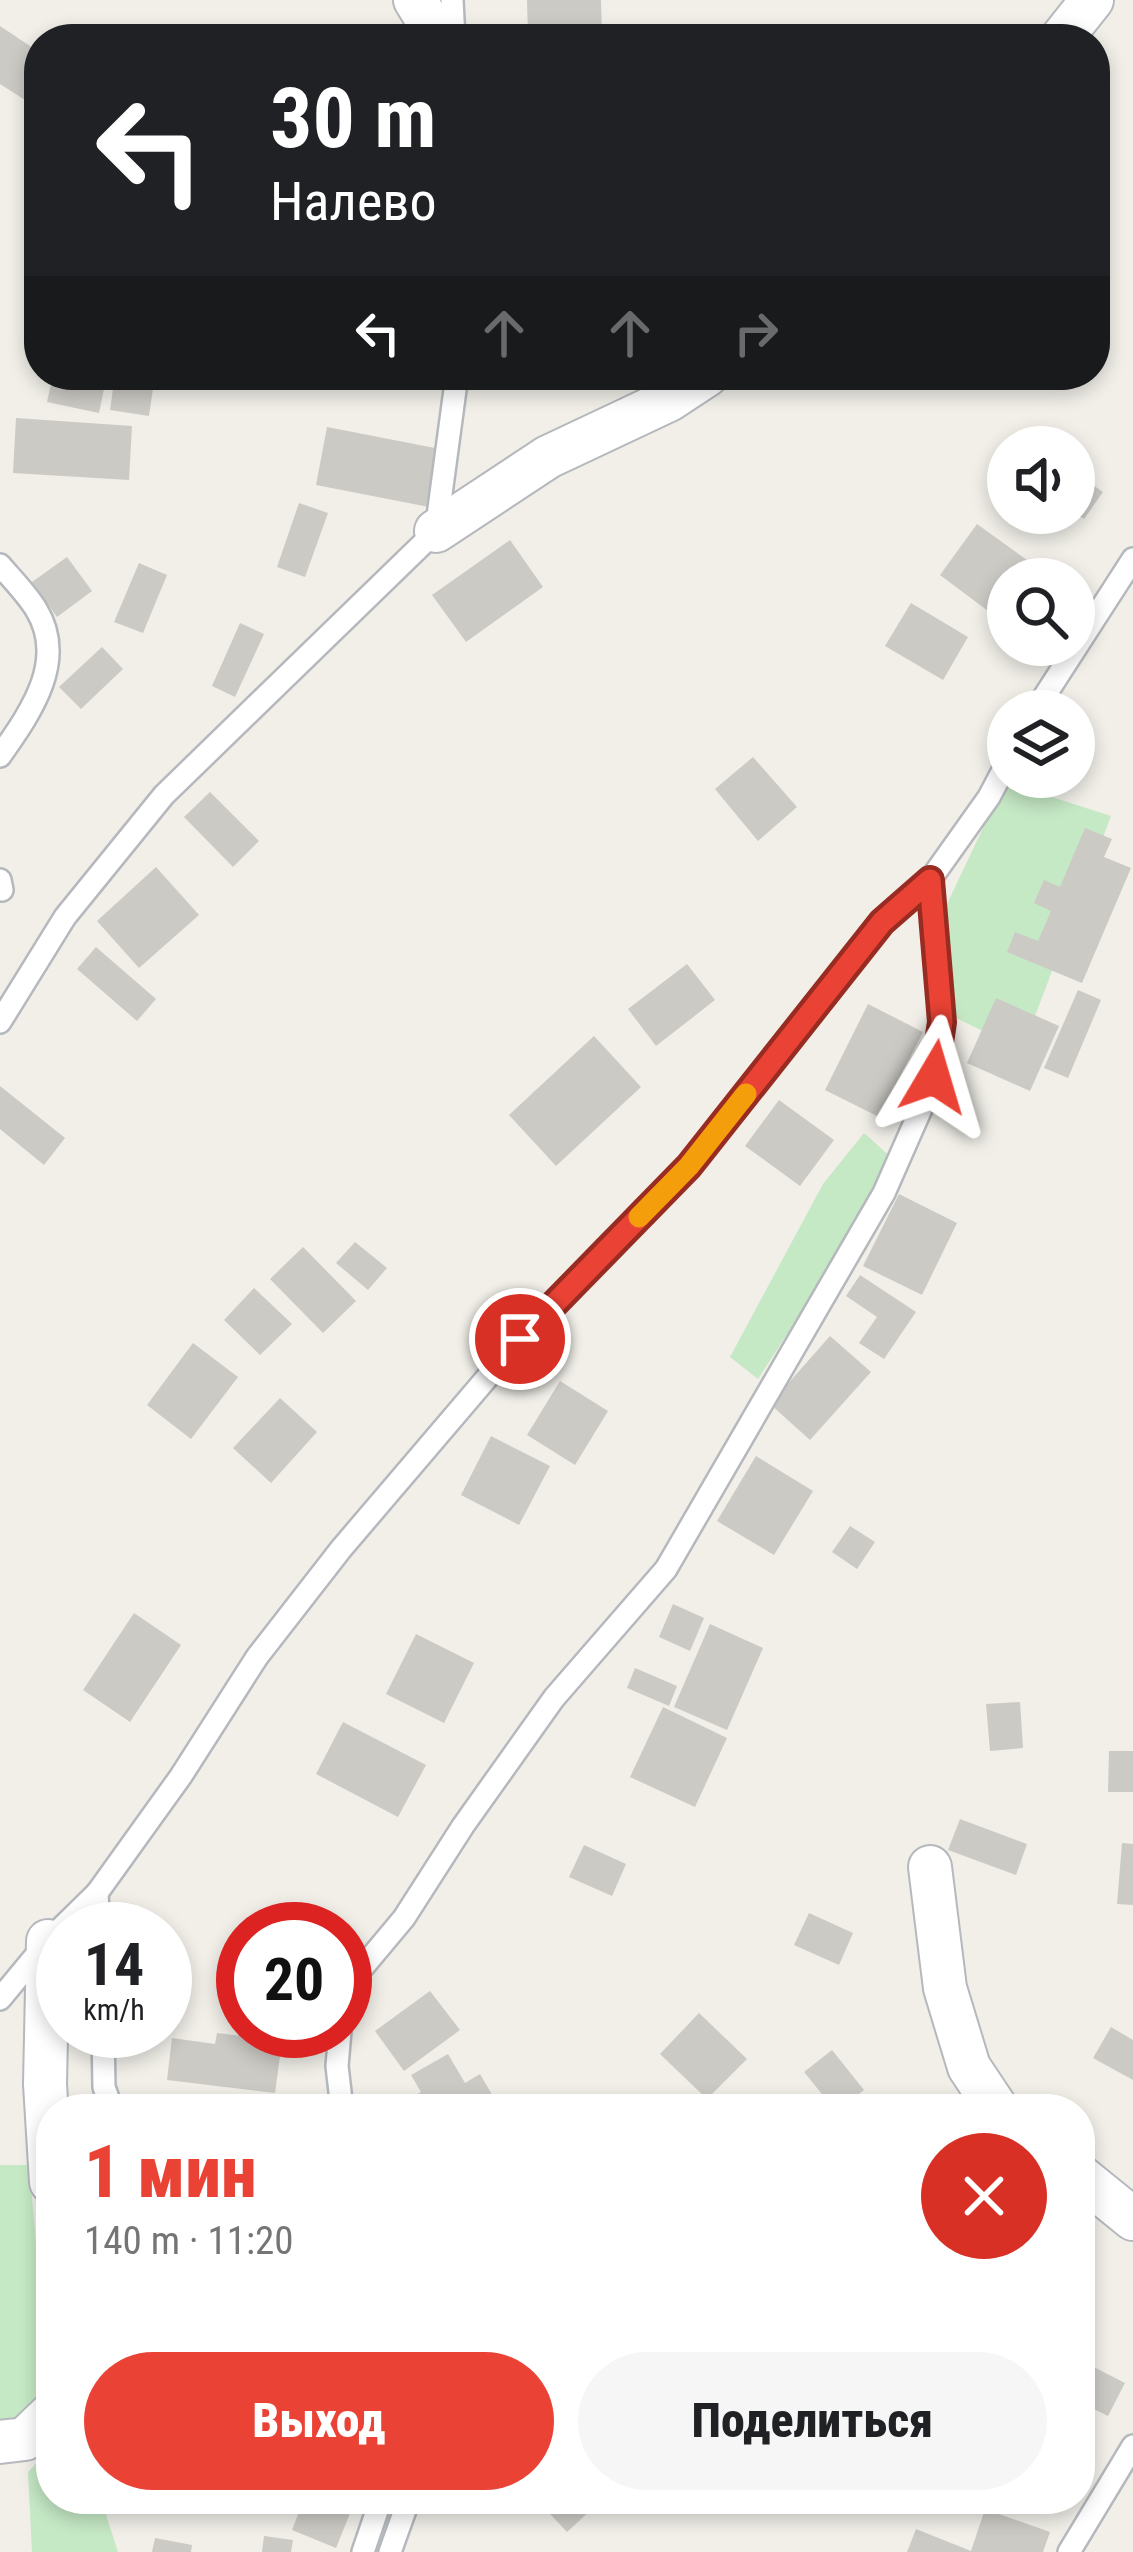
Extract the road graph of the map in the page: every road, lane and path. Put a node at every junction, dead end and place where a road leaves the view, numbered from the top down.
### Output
1 (1092, 0) edge
2 (1073, 24) edge
3 (455, 390) edge
4 (684, 390) edge
5 (436, 531) junction
6 (1133, 559) edge
7 (0, 565) edge
8 (1049, 690) edge
9 (0, 755) edge
10 (988, 798) edge
11 (930, 880) junction
12 (0, 1022) edge
13 (930, 1867) dead end
14 (98, 1893) junction
15 (89, 1902) edge
16 (98, 1902) edge
17 (36, 1956) edge
18 (372, 1956) edge
19 (0, 1999) edge
20 (46, 2058) edge
21 (103, 2058) edge
22 (338, 2058) edge
23 (46, 2094) edge
24 (107, 2094) edge
25 (340, 2094) edge
26 (987, 2094) edge
27 (1095, 2188) edge
28 (1133, 2219) edge
29 (36, 2428) edge
30 (0, 2442) edge
31 (1133, 2446) edge
32 (1095, 2509) edge
33 (376, 2514) edge
34 (404, 2514) edge
35 (1092, 2514) edge
36 (363, 2552) edge
37 (390, 2552) edge
38 (1069, 2552) edge

1 - 2 street
3 - 5 lane
4 - 5 street
5 - 12 lane
6 - 8 lane
7 - 9 lane
10 - 11 lane
11 - 14 lane
11 - 18 lane
13 - 26 street
14 - 15 lane
14 - 16 lane
17 - 19 lane
20 - 23 street
21 - 24 lane
22 - 25 lane
27 - 28 street
29 - 30 street
31 - 32 lane
33 - 36 lane
34 - 37 lane
35 - 38 lane

